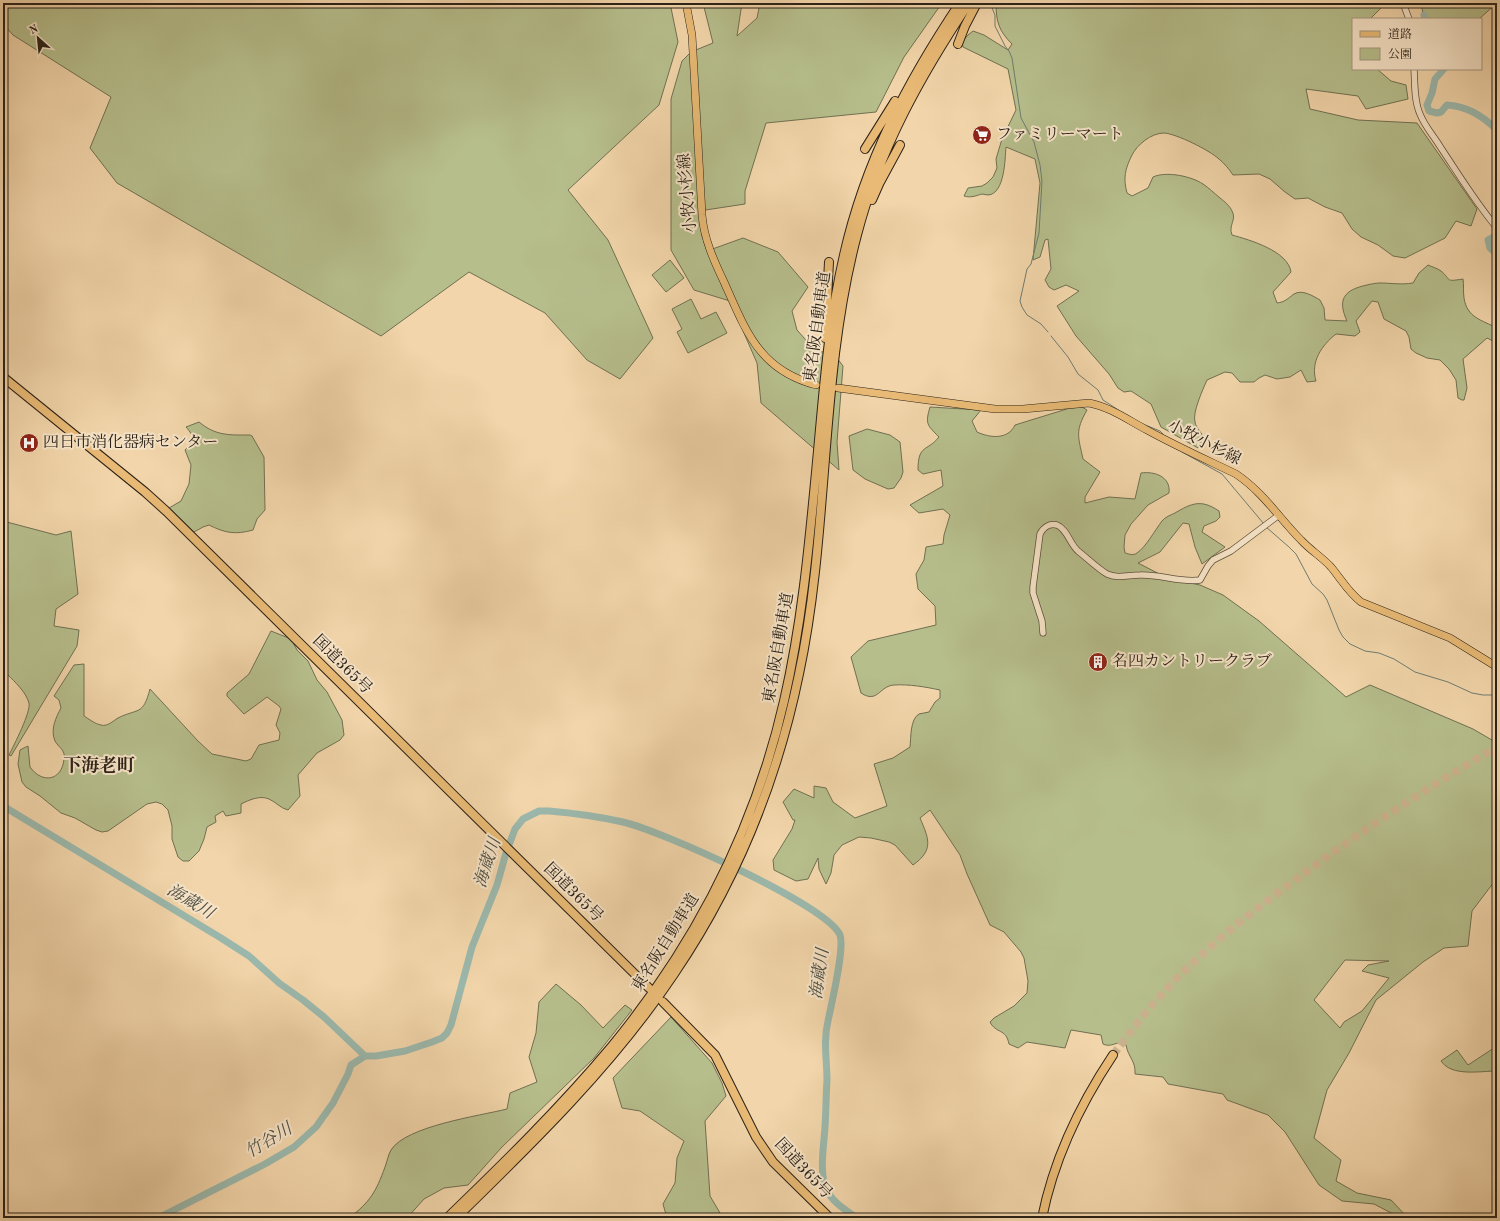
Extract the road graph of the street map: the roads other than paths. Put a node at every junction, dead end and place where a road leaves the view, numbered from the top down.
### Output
1 (686, 3) edge
2 (960, 3) edge
3 (969, 3) edge
4 (977, 3) edge
5 (1403, 3) edge
6 (1409, 18) edge
7 (936, 40) junction
8 (958, 44) dead end
9 (1414, 70) edge
10 (900, 145) dead end
11 (865, 149) dead end
12 (1497, 228) edge
13 (851, 259) junction
14 (829, 262) dead end
15 (3, 377) edge
16 (816, 385) dead end
17 (838, 388) dead end
18 (821, 407) junction
19 (1279, 515) junction
20 (1043, 633) dead end
21 (1497, 667) edge
22 (744, 837) junction
23 (723, 883) junction
24 (649, 988) dead end
25 (664, 1002) dead end
26 (1113, 1055) tunnel mouth
27 (447, 1218) edge
28 (456, 1218) edge
29 (830, 1218) edge
30 (1042, 1218) edge

1 - 16 main road, 小牧小杉線
2 - 7 highway, 東名阪自動車道
3 - 13 highway, 東名阪自動車道
4 - 8 highway
5 - 6 street
7 - 11 highway
7 - 18 highway, 東名阪自動車道
9 - 12 street
10 - 13 highway
13 - 22 highway, 東名阪自動車道
14 - 18 highway
15 - 24 highway, 国道365号
17 - 19 main road, 小牧小杉線
18 - 22 highway, 東名阪自動車道
19 - 20 street
19 - 21 main road, 小牧小杉線
22 - 23 highway, 東名阪自動車道
23 - 27 highway, 東名阪自動車道
23 - 28 highway, 東名阪自動車道
25 - 29 highway, 国道365号
26 - 30 highway

